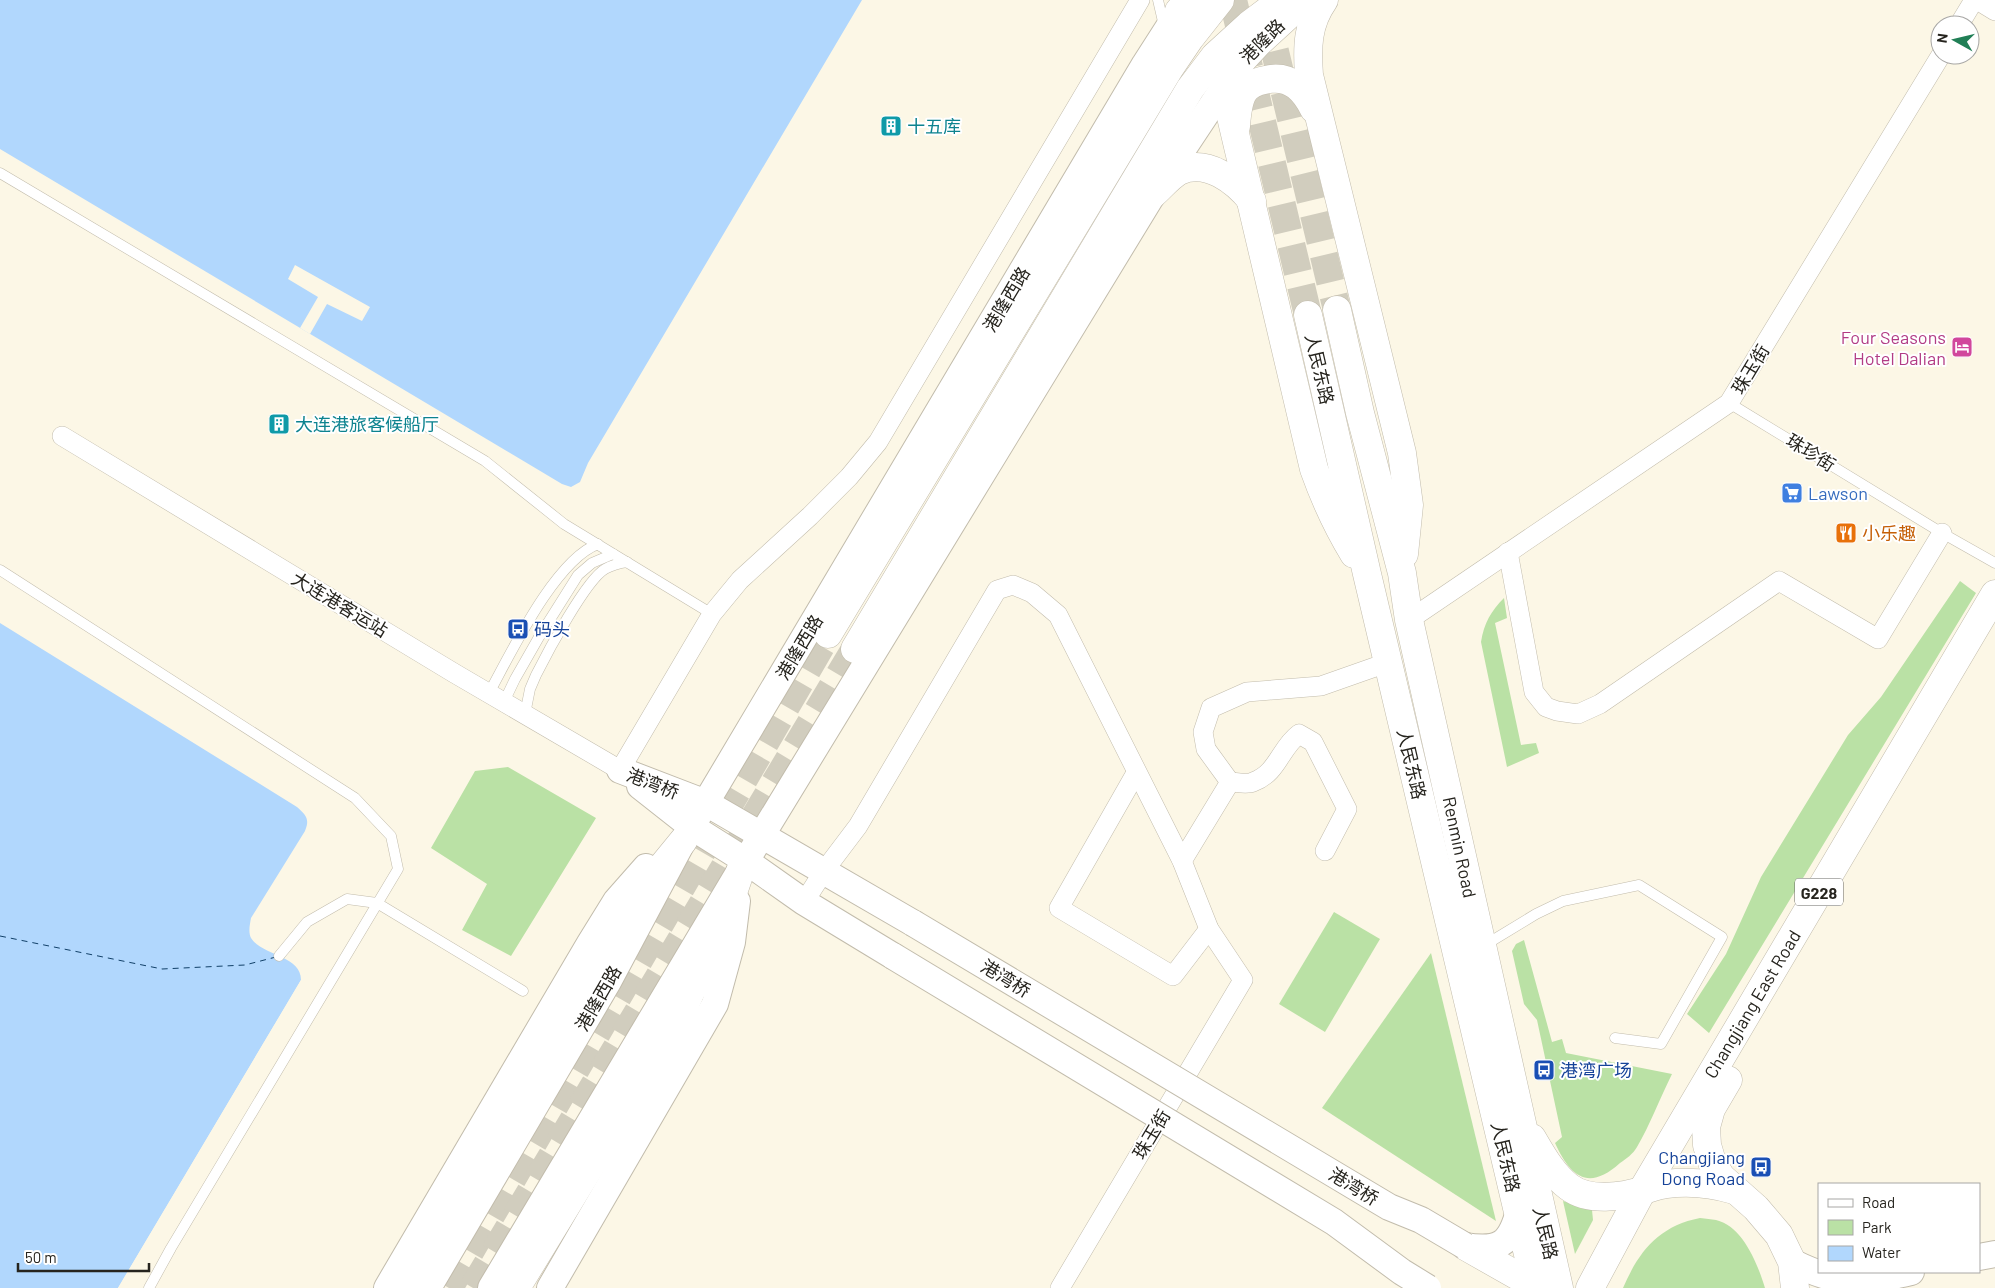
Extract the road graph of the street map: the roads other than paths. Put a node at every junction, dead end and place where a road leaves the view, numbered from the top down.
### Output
1 (1140, 0) edge
2 (1220, 0) edge
3 (1282, 0) edge
4 (1306, 0) edge
5 (1324, 0) edge
6 (1976, 0) edge
7 (1995, 11) edge
8 (1177, 14) edge
9 (1966, 15) edge
10 (1935, 65) edge
11 (1224, 87) junction
12 (1323, 128) junction
13 (1236, 133) junction
14 (0, 173) edge
15 (1153, 194) junction
16 (1252, 201) junction
17 (1337, 310) tunnel mouth
18 (1308, 315) tunnel mouth
19 (1729, 403) junction
20 (62, 436) dead end
21 (1942, 533) junction
22 (598, 544) junction
23 (1508, 552) junction
24 (613, 554) junction
25 (628, 562) junction
26 (1995, 563) edge
27 (0, 570) edge
28 (1402, 573) junction
29 (1367, 574) junction
30 (1995, 594) edge
31 (712, 614) junction
32 (1409, 620) junction
33 (1995, 629) edge
34 (828, 634) tunnel mouth
35 (854, 650) tunnel mouth
36 (1375, 667) dead end
37 (497, 698) junction
38 (525, 714) junction
39 (620, 770) junction
40 (1136, 773) junction
41 (1230, 782) junction
42 (706, 803) junction
43 (688, 834) junction
44 (761, 836) junction
45 (1325, 851) dead end
46 (1182, 862) junction
47 (743, 865) junction
48 (824, 871) junction
49 (804, 902) junction
50 (377, 903) junction
51 (1209, 929) junction
52 (1482, 947) junction
53 (279, 956) dead end
54 (523, 991) dead end
55 (1615, 1038) dead end
56 (1521, 1120) junction
57 (1734, 1190) junction
58 (1642, 1191) junction
59 (1519, 1211) junction
60 (1464, 1246) junction
61 (1995, 1254) edge
62 (1980, 1257) edge
63 (1604, 1262) junction
64 (1907, 1273) edge
65 (1794, 1275) edge
66 (1861, 1285) edge
67 (1549, 1287) edge
68 (149, 1288) edge
69 (387, 1288) edge
70 (407, 1288) edge
71 (428, 1288) edge
72 (491, 1288) edge
73 (516, 1288) edge
74 (550, 1288) edge
75 (1060, 1288) edge
76 (1428, 1288) edge
77 (1590, 1288) edge

1 - 31 street
2 - 8 main road
3 - 35 main road
4 - 11 main road, 港隆路
5 - 12 main road
6 - 7 street
6 - 9 street
8 - 34 main road
8 - 42 main road, 港隆西路
10 - 19 street, 珠玉街
11 - 13 main road
11 - 15 main road
12 - 13 main road
12 - 28 main road
13 - 16 main road
14 - 22 lane
15 - 16 main road
15 - 44 main road
16 - 29 main road
17 - 28 main road, 人民东路
18 - 29 main road, 人民东路
19 - 21 lane, 珠珍街
19 - 23 street, 珠玉街
20 - 37 street, 大连港客运站
21 - 23 street
21 - 26 lane, 珠珍街
22 - 24 lane
22 - 37 lane
23 - 32 street, 珠玉街
24 - 25 lane
24 - 37 lane
25 - 31 lane
25 - 38 lane
27 - 50 lane
28 - 32 main road, Renmin Road
29 - 59 main road, 人民东路
30 - 58 main road, Changjiang East Road / G228
31 - 39 street
32 - 52 main road, Renmin Road
33 - 57 main road, Changjiang East Road / G228
36 - 41 street
37 - 38 street, 大连港客运站
38 - 39 street, 大连港客运站
39 - 42 main road, 港湾桥
39 - 43 main road, 港湾桥
40 - 46 street
40 - 48 street
40 - 51 street
41 - 45 street
41 - 46 street
42 - 43 main road, 港隆西路
42 - 44 main road, 港湾桥
43 - 47 main road, 港湾桥
43 - 69 main road
43 - 70 main road
43 - 71 main road, 港隆西路
44 - 47 main road
44 - 48 main road, 港湾桥
46 - 51 street
47 - 49 main road, 港湾桥
47 - 72 main road
47 - 73 main road
47 - 74 main road
48 - 49 street
48 - 60 main road, 港湾桥, bridge
49 - 76 main road, 港湾桥, bridge
50 - 53 lane
50 - 54 lane
50 - 68 lane
51 - 75 street, 珠玉街
52 - 55 lane
52 - 56 main road, Renmin Road
56 - 58 main road
56 - 67 main road, 人民路
57 - 58 main road
57 - 65 main road, Changjiang East Road / G228
58 - 63 main road, Changjiang East Road / G228
59 - 60 main road
59 - 67 main road, 人民路
60 - 67 main road
61 - 62 main road
63 - 67 main road
63 - 77 main road, Changjiang East Road / G228
64 - 66 main road
65 - 66 main road

